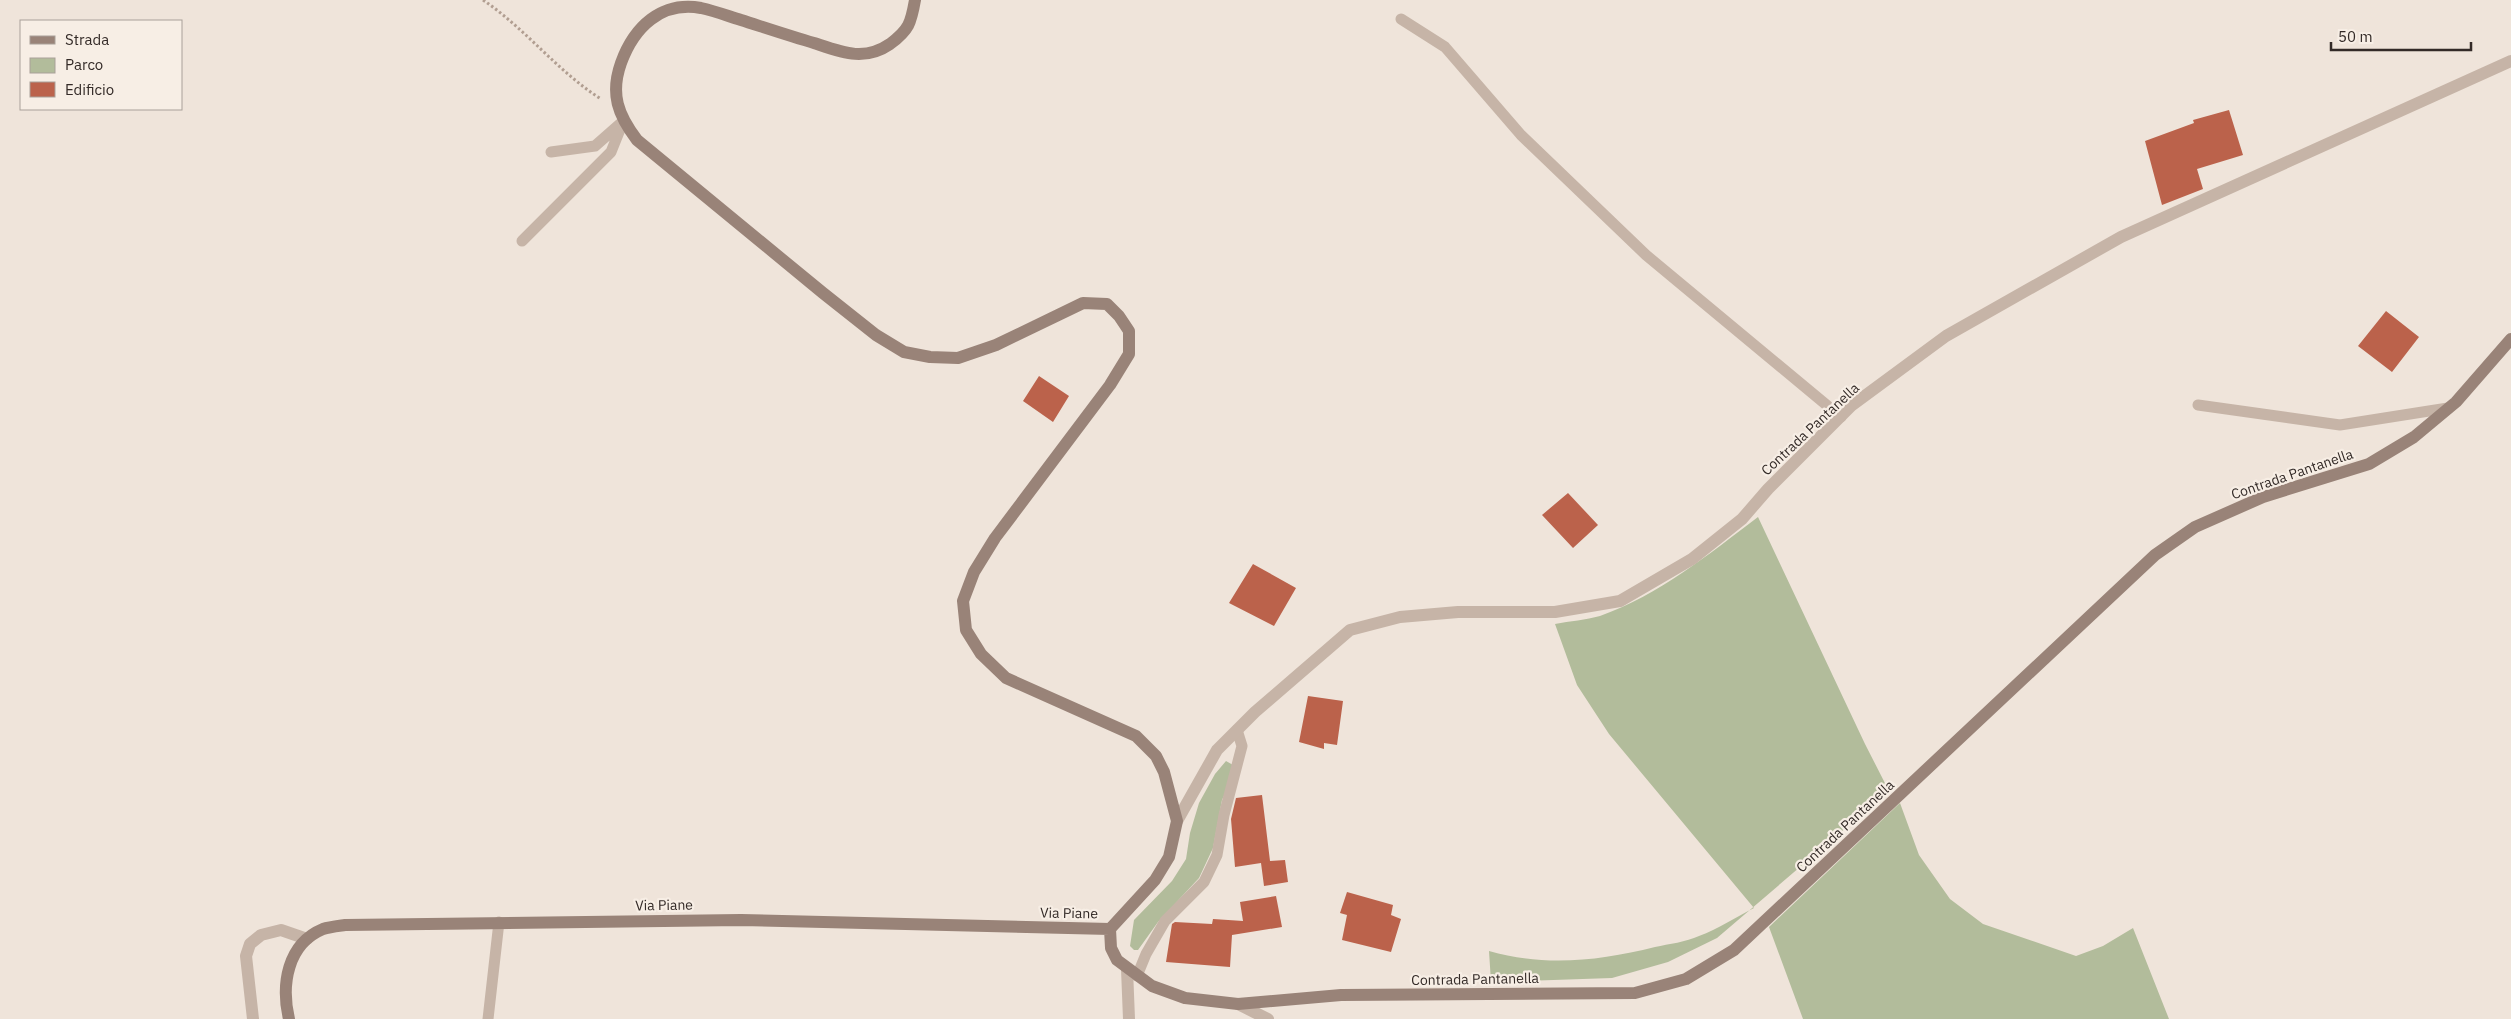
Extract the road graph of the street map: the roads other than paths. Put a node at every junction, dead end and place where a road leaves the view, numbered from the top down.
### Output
1 (915, 0) edge
2 (1401, 19) dead end
3 (2511, 61) edge
4 (624, 122) junction
5 (551, 152) dead end
6 (522, 241) dead end
7 (2511, 340) edge
8 (2198, 405) dead end
9 (2448, 408) junction
10 (1840, 417) junction
11 (1237, 730) junction
12 (1177, 821) junction
13 (499, 922) junction
14 (1110, 929) junction
15 (307, 939) junction
16 (1132, 972) junction
17 (1238, 1004) junction
18 (253, 1019) edge
19 (289, 1019) edge
20 (488, 1019) edge
21 (1129, 1019) edge
22 (1268, 1019) edge

1 - 4 street
2 - 10 lane
3 - 10 street, Contrada Pantanella
4 - 5 lane
4 - 6 lane
4 - 12 street
7 - 9 street, Contrada Pantanella
8 - 9 lane
9 - 17 street, Contrada Pantanella
10 - 11 street, Contrada Pantanella
11 - 12 street, Contrada Pantanella
11 - 16 lane
12 - 14 street
13 - 14 street, Via Piane
13 - 15 street, Via Piane
13 - 20 lane
14 - 16 street, Contrada Pantanella
15 - 18 street
15 - 19 street, Via Piane
16 - 17 street, Contrada Pantanella
16 - 21 street
17 - 22 street

